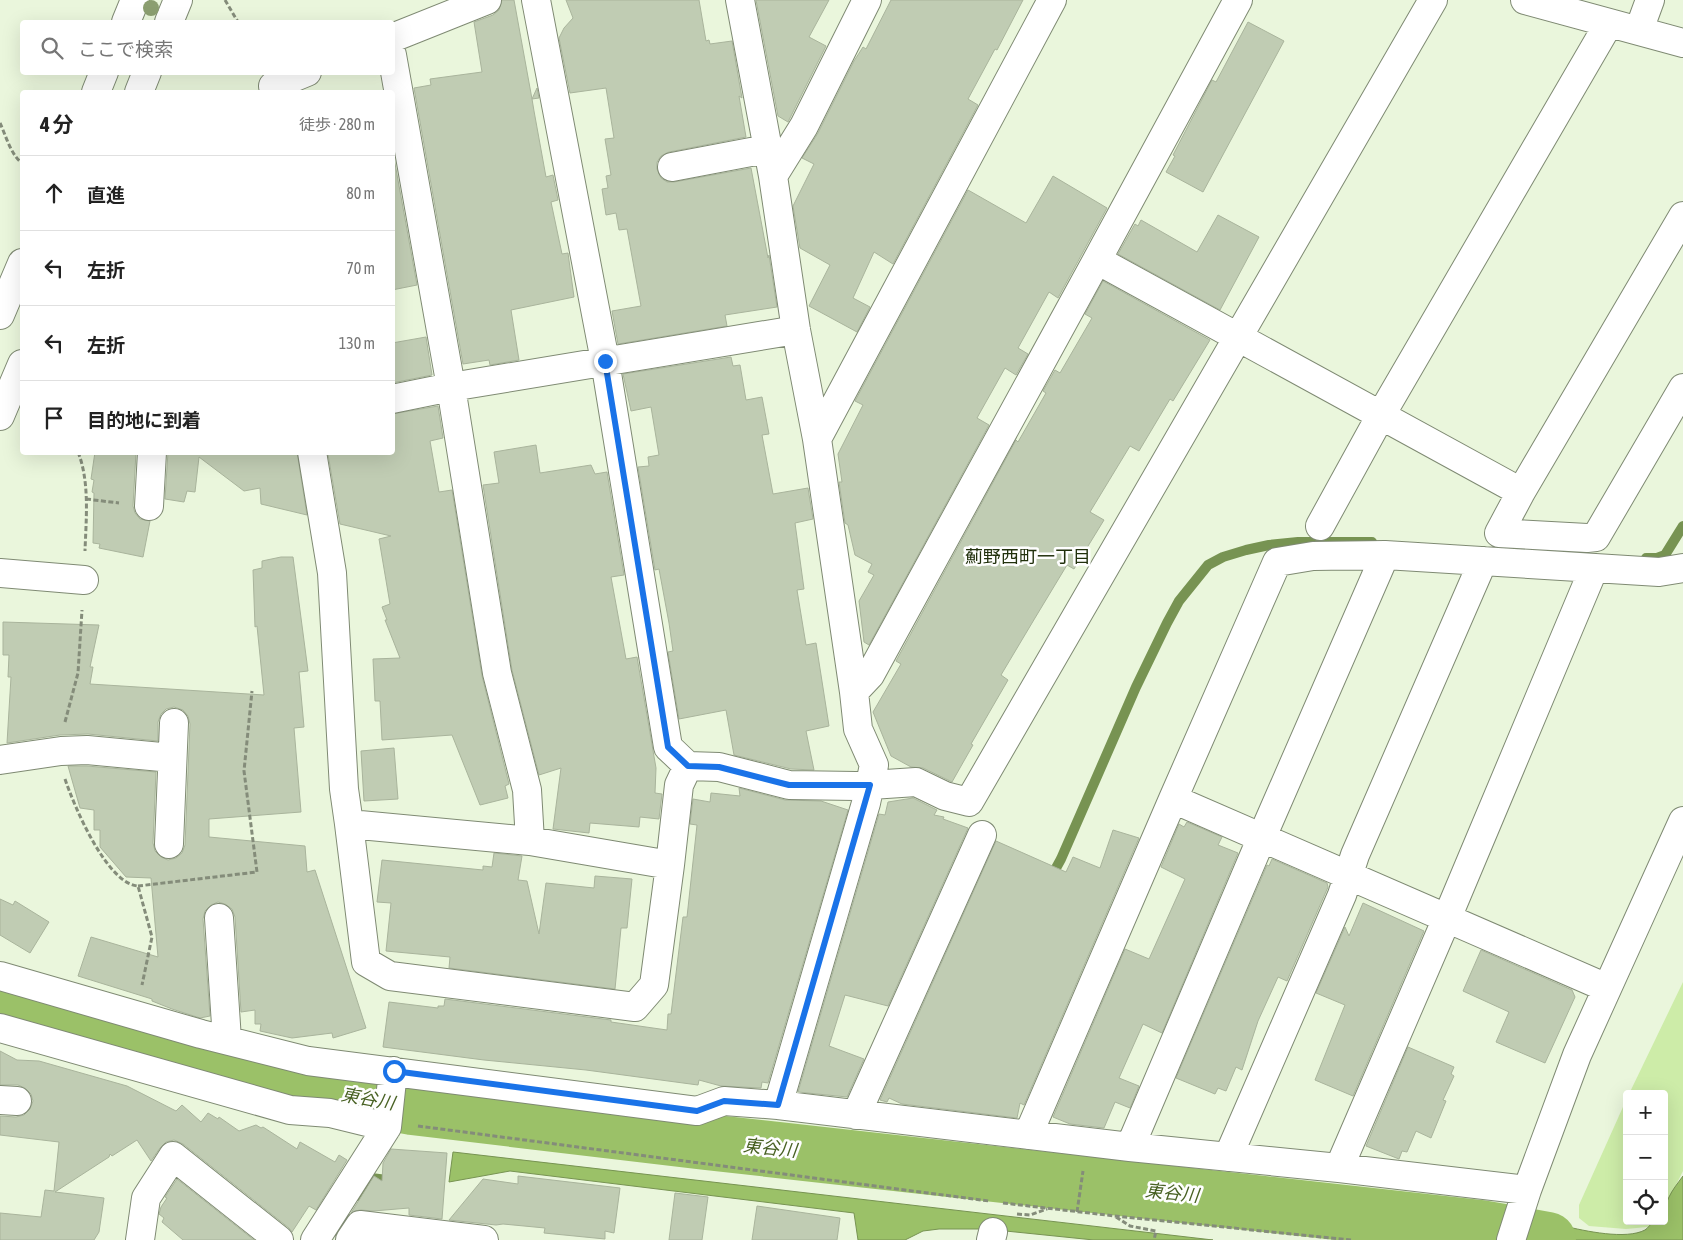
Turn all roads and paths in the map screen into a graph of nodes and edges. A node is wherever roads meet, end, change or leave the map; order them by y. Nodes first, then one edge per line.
1 (135, 0) edge
2 (178, 0) edge
3 (225, 0) edge
4 (487, 0) edge
5 (536, 0) edge
6 (740, 0) edge
7 (867, 0) edge
8 (1052, 0) edge
9 (1238, 0) edge
10 (1433, 0) edge
11 (1525, 0) edge
12 (1650, 0) edge
13 (127, 20) edge
14 (169, 20) edge
15 (237, 20) edge
16 (1609, 22) junction
17 (1639, 30) junction
18 (395, 37) edge
19 (1683, 43) edge
20 (395, 72) edge
21 (103, 75) edge
22 (146, 75) edge
23 (300, 75) edge
24 (273, 86) dead end
25 (97, 90) edge
26 (140, 90) edge
27 (0, 123) edge
28 (767, 149) junction
29 (20, 162) edge
30 (672, 167) dead end
31 (773, 176) junction
32 (1683, 216) edge
33 (1098, 260) junction
34 (20, 268) edge
35 (0, 315) edge
36 (796, 330) junction
37 (1238, 337) junction
38 (605, 361) junction
39 (20, 369) edge
40 (451, 387) junction
41 (1683, 388) edge
42 (395, 398) edge
43 (1381, 415) junction
44 (0, 416) edge
45 (817, 439) junction
46 (152, 455) edge
47 (312, 455) edge
48 (1521, 492) junction
49 (149, 506) dead end
50 (1320, 526) dead end
51 (1385, 555) junction
52 (1483, 561) junction
53 (1594, 568) junction
54 (1683, 568) edge
55 (0, 573) edge
56 (84, 580) dead end
57 (252, 691) dead end
58 (854, 692) junction
59 (174, 723) dead end
60 (172, 758) junction
61 (0, 760) edge
62 (688, 766) junction
63 (870, 785) junction
64 (1173, 798) junction
65 (1683, 821) edge
66 (350, 824) junction
67 (982, 835) dead end
68 (1262, 837) junction
69 (530, 841) junction
70 (168, 844) dead end
71 (670, 865) junction
72 (1349, 875) junction
73 (138, 886) dead end
74 (220, 918) dead end
75 (1448, 918) junction
76 (0, 976) edge
77 (1607, 988) junction
78 (0, 1028) edge
79 (227, 1040) junction
80 (394, 1071) junction
81 (778, 1105) junction
82 (856, 1115) junction
83 (387, 1127) junction
84 (1028, 1134) junction
85 (1130, 1147) junction
86 (1228, 1157) junction
87 (1339, 1168) junction
88 (1083, 1169) dead end
89 (989, 1201) dead end
90 (1523, 1201) junction
91 (999, 1202) dead end
92 (1048, 1208) junction
93 (1077, 1212) junction
94 (1014, 1214) dead end
95 (1115, 1216) junction
96 (140, 1240) edge
97 (279, 1240) edge
98 (315, 1240) edge
99 (350, 1240) edge
100 (477, 1240) edge
101 (1154, 1240) edge
102 (1352, 1240) edge
103 (1511, 1240) edge

1 - 13 street
2 - 14 street
3 - 15 path
4 - 18 street
5 - 38 street
6 - 28 street
7 - 31 street
8 - 45 street
9 - 33 street
10 - 37 street
11 - 16 street
12 - 17 street
16 - 17 street
16 - 43 street
17 - 19 street
20 - 40 street
21 - 25 street
22 - 26 street
23 - 24 street
27 - 29 path
28 - 30 street
28 - 31 street
31 - 36 street
32 - 48 street
33 - 37 street
33 - 58 street
34 - 35 street
36 - 38 street
36 - 45 street
37 - 43 street
37 - 63 street
38 - 40 street
38 - 62 street
39 - 44 street
40 - 42 street
40 - 69 street
41 - 48 street
43 - 48 street
43 - 50 street
45 - 58 street
46 - 49 street
47 - 66 street
51 - 52 street
51 - 64 street
51 - 68 street
52 - 53 street
52 - 72 street
53 - 54 street
53 - 75 street
55 - 56 street
57 - 73 path
58 - 63 street
59 - 60 street
60 - 61 street
60 - 70 street
62 - 63 street
62 - 71 street
63 - 81 street
64 - 68 street
64 - 84 street
65 - 77 street
66 - 69 street
66 - 71 street
67 - 82 street
68 - 72 street
68 - 85 street
69 - 71 street
72 - 75 street
72 - 86 street
74 - 79 street
75 - 77 street
75 - 87 street
76 - 79 street
77 - 90 street
78 - 83 street
79 - 80 street
80 - 81 street
80 - 83 street
81 - 82 street
82 - 84 street
83 - 89 path
83 - 98 street
84 - 85 street
85 - 86 street
86 - 87 street
87 - 90 street
88 - 93 path
90 - 103 street
91 - 92 path
92 - 93 path
92 - 94 path
93 - 95 path
95 - 101 path
95 - 102 path
96 - 97 street
99 - 100 street

